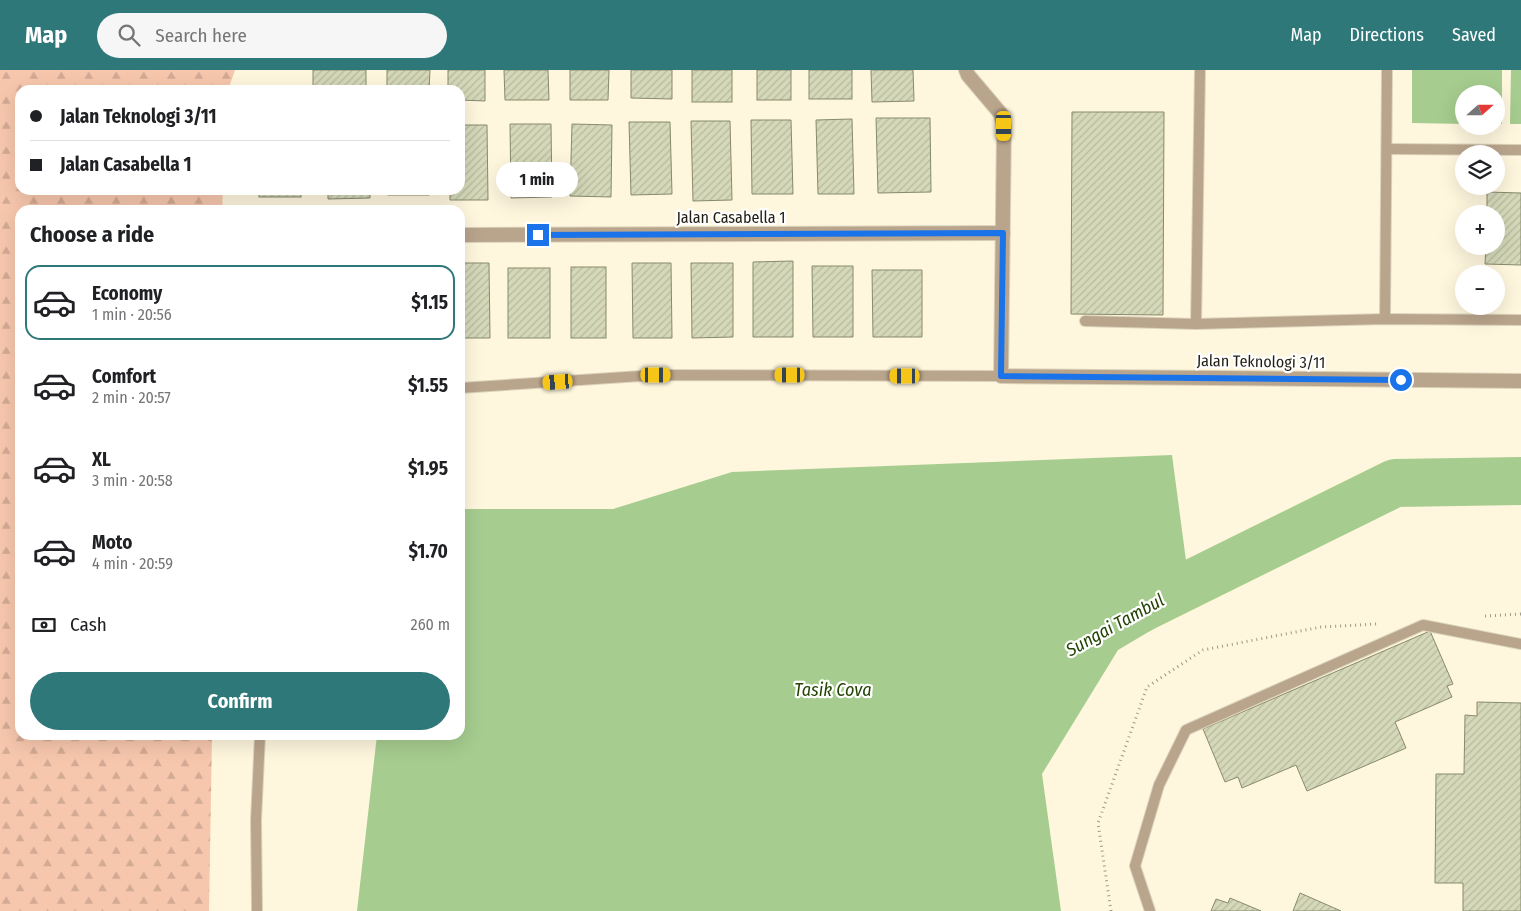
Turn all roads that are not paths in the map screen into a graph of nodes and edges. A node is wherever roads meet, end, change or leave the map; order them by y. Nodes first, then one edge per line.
1 (966, 70) edge
2 (1200, 70) edge
3 (1387, 70) edge
4 (1388, 149) junction
5 (1521, 150) edge
6 (1003, 233) junction
7 (465, 235) edge
8 (1385, 319) junction
9 (1521, 320) edge
10 (1085, 321) dead end
11 (1196, 324) junction
12 (1001, 376) junction
13 (1521, 381) edge
14 (465, 388) edge
15 (1521, 644) edge
16 (260, 740) edge
17 (257, 911) edge
18 (1150, 911) edge

1 - 6 street
2 - 11 lane
3 - 4 lane
4 - 5 lane
4 - 8 lane
6 - 7 street, Jalan Casabella 1
6 - 12 street
8 - 9 lane
8 - 11 lane
10 - 11 lane
12 - 13 street, Jalan Teknologi 3/11
12 - 14 lane
15 - 18 lane
16 - 17 lane

